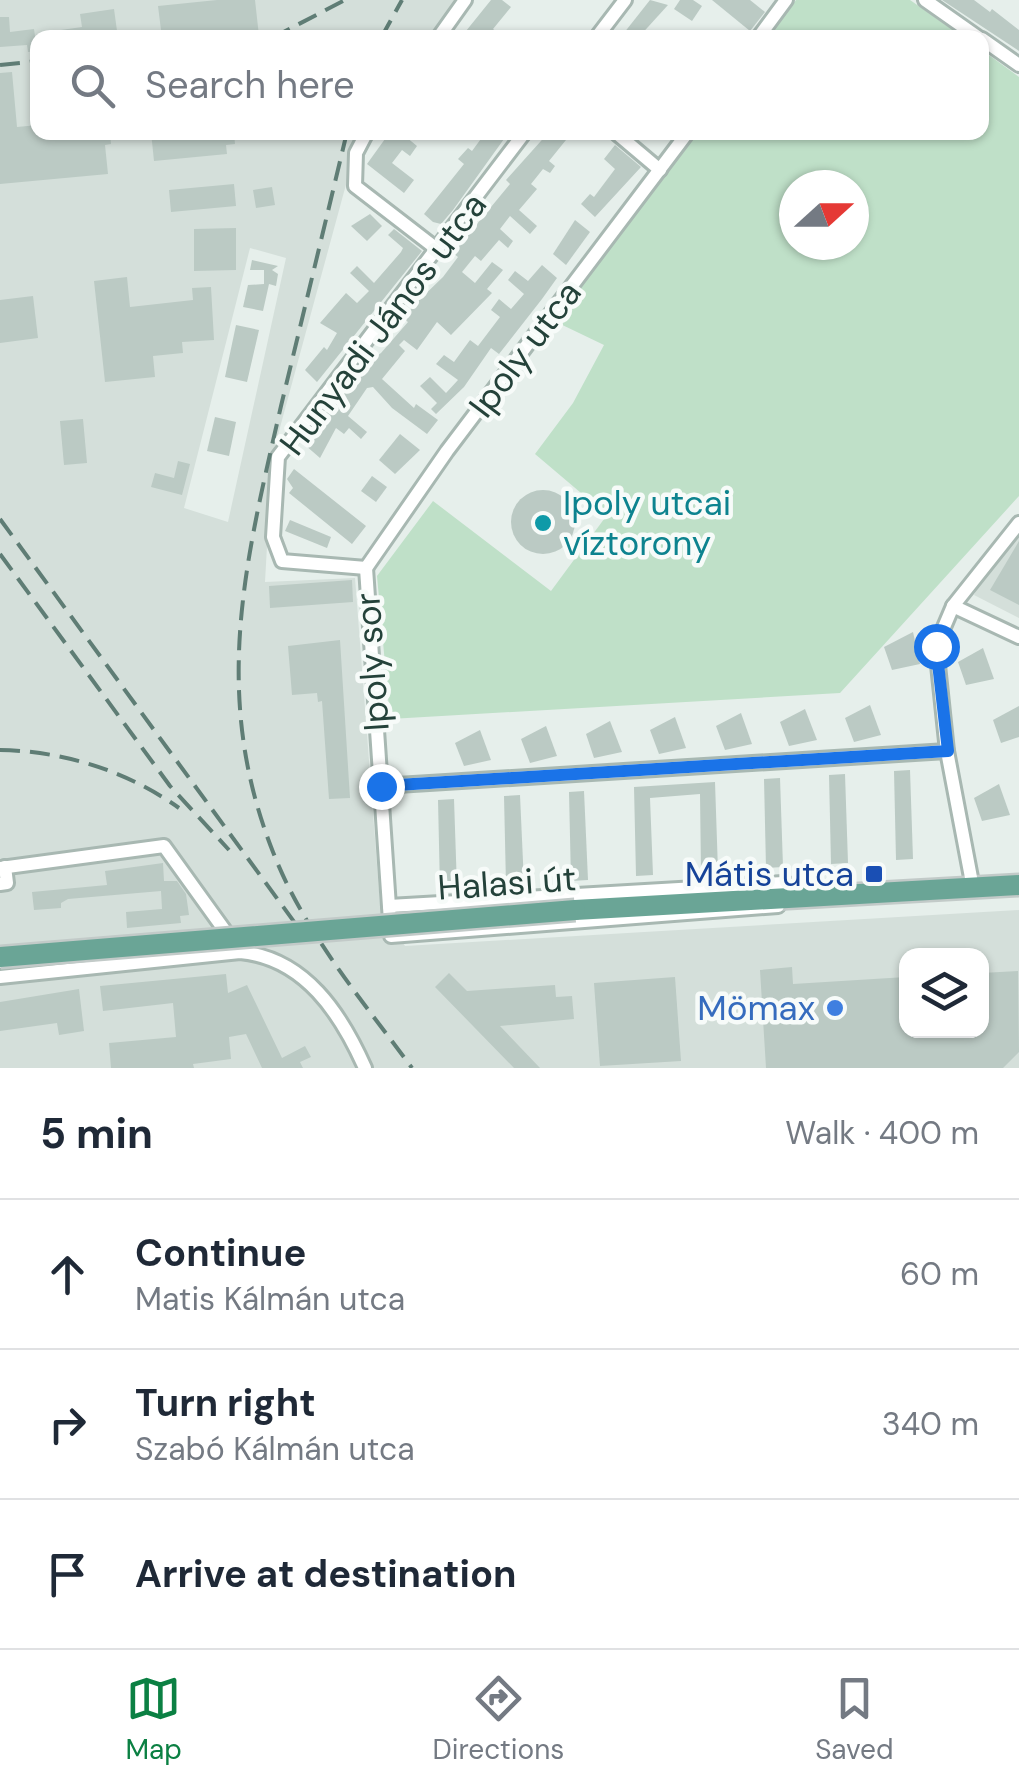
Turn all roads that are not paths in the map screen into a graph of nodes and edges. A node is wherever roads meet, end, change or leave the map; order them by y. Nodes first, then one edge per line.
1 (465, 0) edge
2 (624, 0) edge
3 (786, 0) edge
4 (925, 0) edge
5 (444, 30) edge
6 (602, 30) edge
7 (764, 30) edge
8 (969, 30) edge
9 (989, 44) edge
10 (1019, 65) edge
11 (363, 140) edge
12 (519, 140) edge
13 (624, 140) edge
14 (682, 140) edge
15 (660, 170) junction
16 (438, 250) junction
17 (1019, 523) edge
18 (366, 568) junction
19 (953, 606) junction
20 (1019, 637) edge
21 (948, 751) junction
22 (381, 786) junction
23 (2, 867) edge
24 (0, 884) edge
25 (1019, 885) edge
26 (973, 888) junction
27 (823, 893) junction
28 (389, 906) junction
29 (240, 952) junction
30 (0, 957) edge
31 (0, 977) edge
32 (365, 1068) edge

1 - 5 street
2 - 6 street
3 - 7 street
4 - 8 street
9 - 10 street
11 - 16 street
12 - 16 street, Hunyadi János utca
13 - 15 street
14 - 15 street, Ipoly utca
15 - 18 street, Ipoly utca
16 - 18 street, Hunyadi János utca
17 - 19 street
18 - 22 street, Ipoly sor
19 - 20 street
19 - 21 street
21 - 22 street
21 - 26 street
22 - 28 street, Ipoly sor
23 - 24 street
23 - 29 street
25 - 26 main road, Halasi út
26 - 27 main road, Halasi út
27 - 28 street
27 - 28 street, Ipoly sor
27 - 30 main road, Halasi út, bridge
29 - 31 street
29 - 32 street

